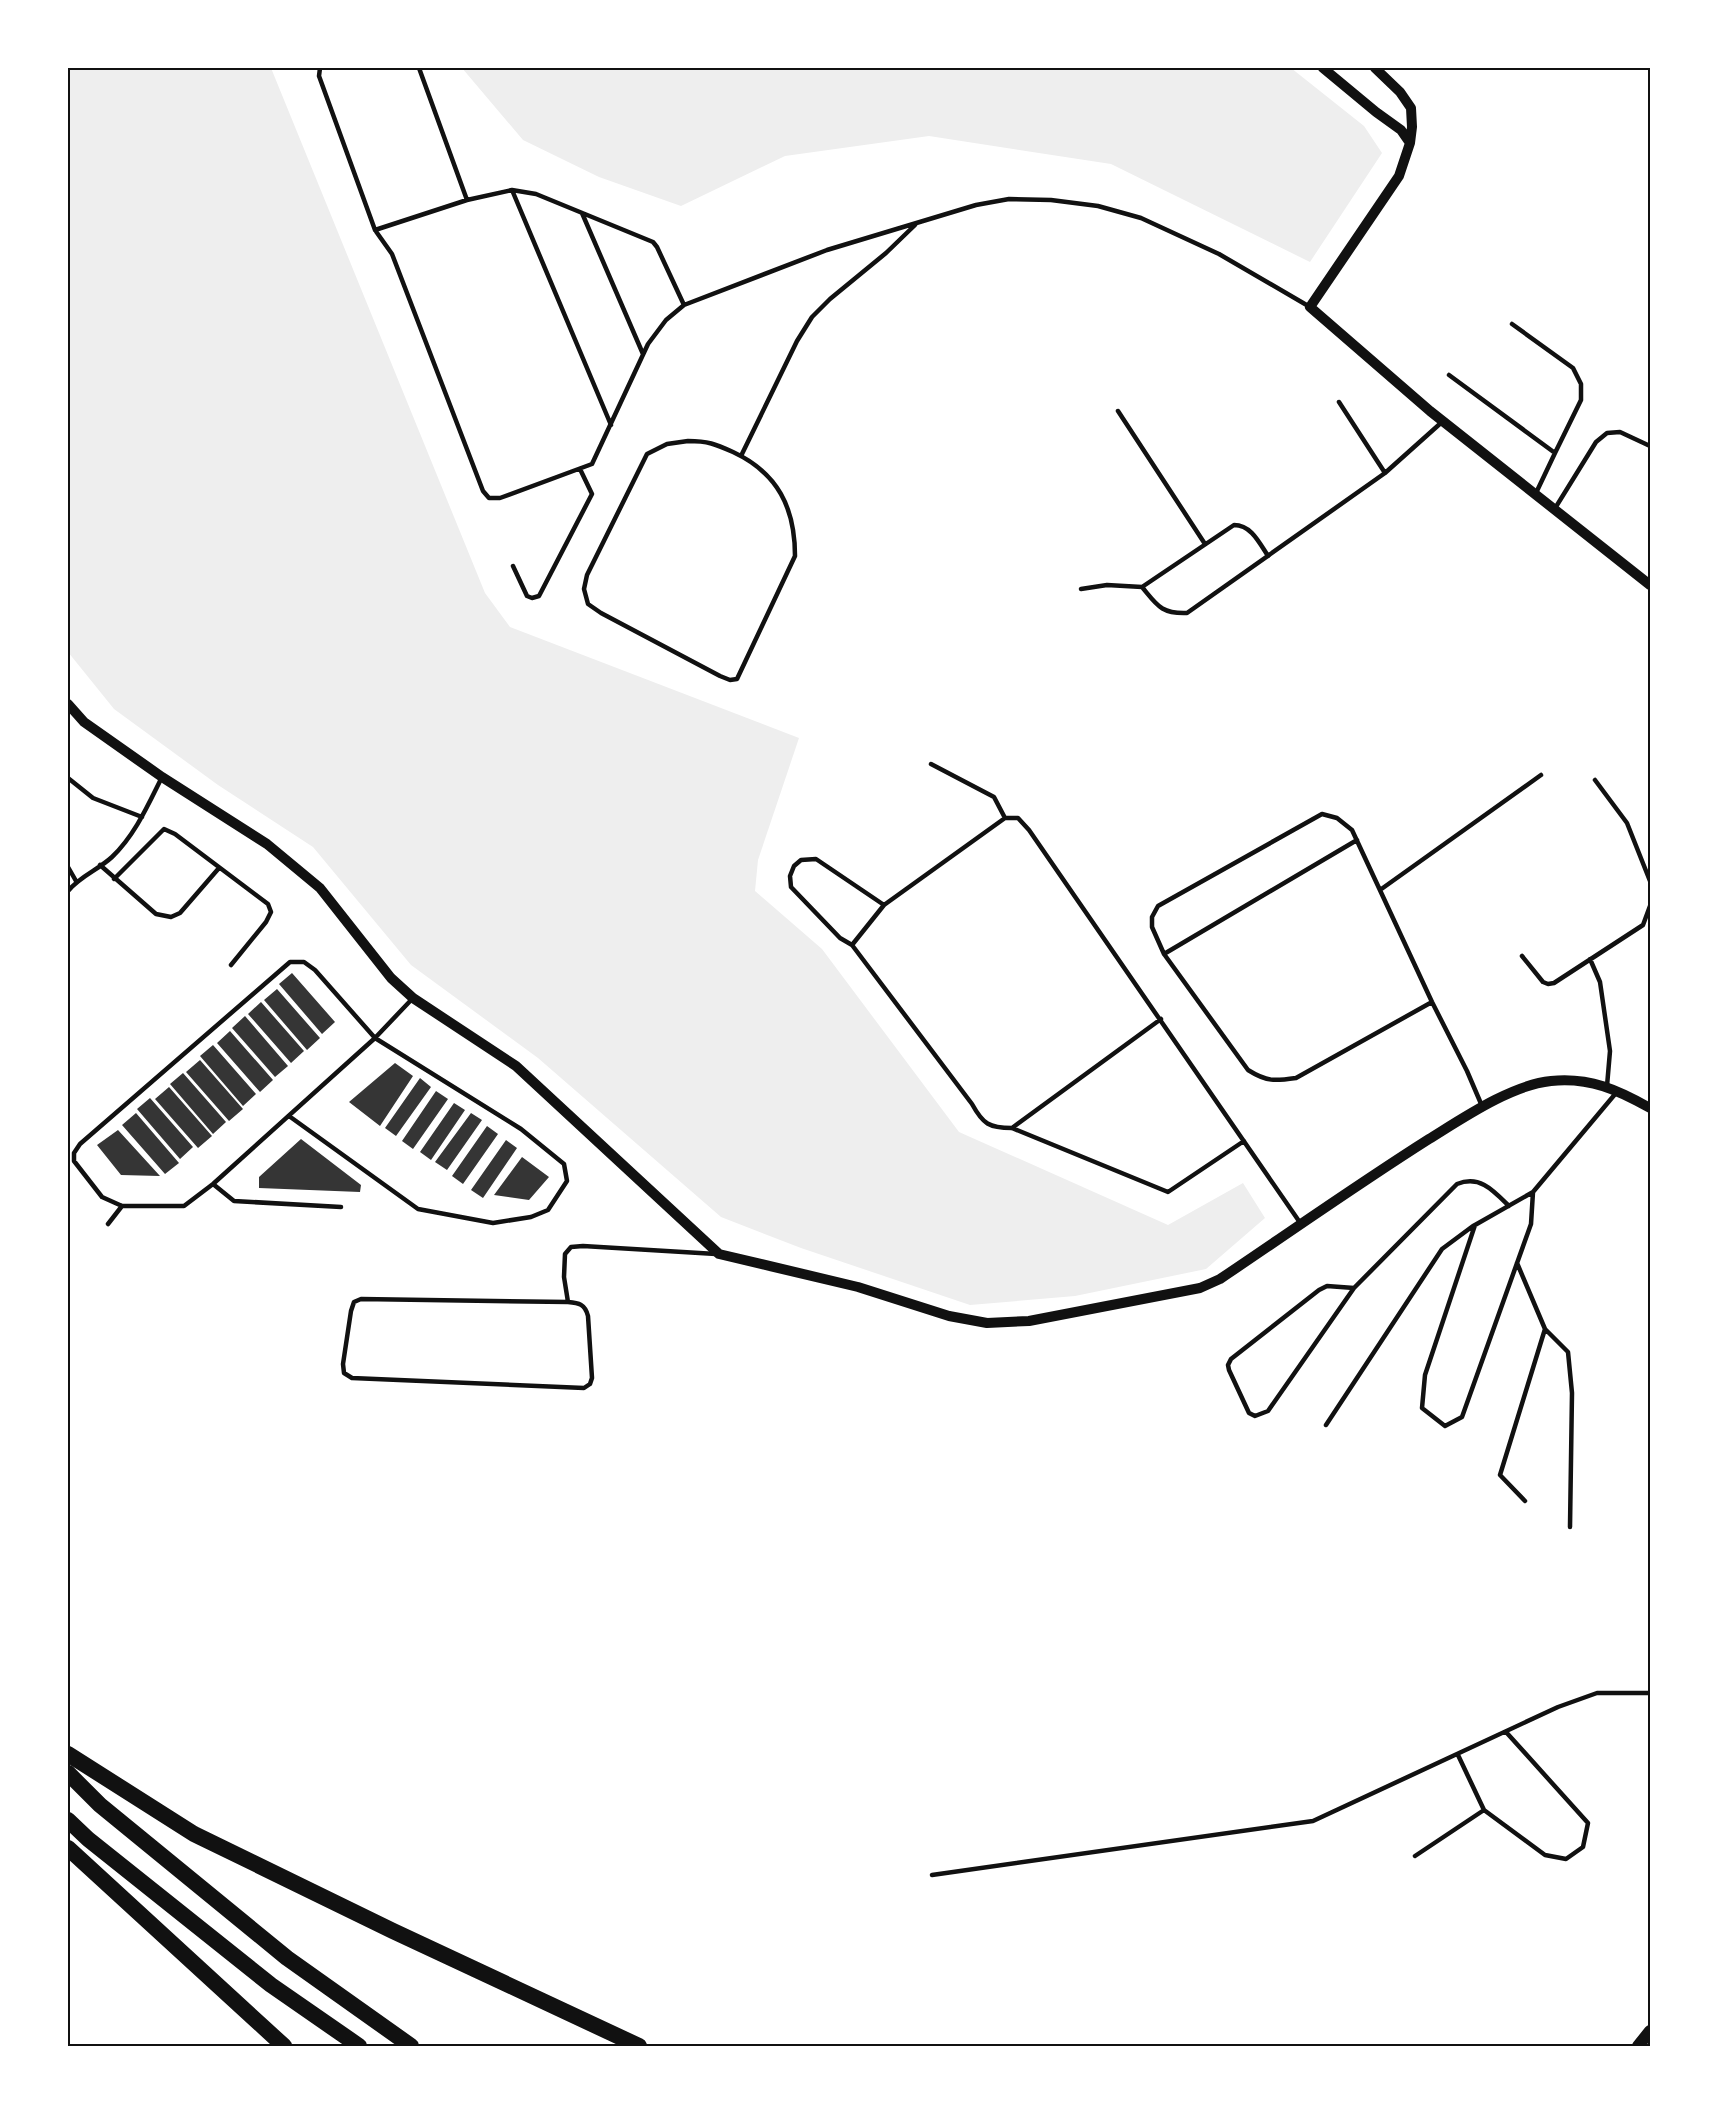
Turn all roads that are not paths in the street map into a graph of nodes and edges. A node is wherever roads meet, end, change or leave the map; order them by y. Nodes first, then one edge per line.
1 (320, 68) edge
2 (419, 68) edge
3 (1323, 68) edge
4 (1376, 68) edge
5 (1410, 144) junction
6 (512, 190) junction
7 (467, 200) junction
8 (582, 213) junction
9 (917, 222) junction
10 (375, 230) junction
11 (684, 305) junction
12 (1310, 307) junction
13 (1512, 324) dead end
14 (643, 354) junction
15 (1449, 375) dead end
16 (1339, 402) dead end
17 (1118, 411) dead end
18 (1443, 421) junction
19 (611, 425) junction
20 (1650, 446) edge
21 (1556, 453) junction
22 (741, 456) junction
23 (580, 470) junction
24 (1385, 473) junction
25 (1535, 495) junction
26 (1554, 511) junction
27 (1205, 544) junction
28 (1268, 555) junction
29 (513, 566) dead end
30 (1650, 585) edge
31 (1142, 586) junction
32 (1081, 589) dead end
33 (68, 704) edge
34 (931, 764) dead end
35 (1541, 775) dead end
36 (162, 777) junction
37 (68, 778) edge
38 (1595, 780) dead end
39 (142, 817) junction
40 (1005, 818) junction
41 (1357, 840) junction
42 (100, 865) junction
43 (68, 867) edge
44 (219, 868) junction
45 (114, 879) junction
46 (76, 881) junction
47 (1650, 881) edge
48 (1380, 890) junction
49 (68, 891) edge
50 (884, 905) junction
51 (1650, 906) edge
52 (852, 945) junction
53 (1164, 954) junction
54 (1522, 956) dead end
55 (1590, 959) junction
56 (231, 965) dead end
57 (413, 998) junction
58 (1432, 1002) junction
59 (1161, 1019) junction
60 (375, 1038) junction
61 (1607, 1086) junction
62 (1619, 1090) junction
63 (1482, 1106) junction
64 (1650, 1108) edge
65 (289, 1116) junction
66 (1012, 1128) junction
67 (1244, 1141) junction
68 (213, 1184) junction
69 (1533, 1192) junction
70 (122, 1206) junction
71 (1509, 1206) junction
72 (341, 1207) dead end
73 (108, 1224) dead end
74 (1301, 1224) junction
75 (1475, 1225) junction
76 (719, 1254) junction
77 (1517, 1263) junction
78 (1354, 1288) junction
79 (568, 1302) junction
80 (1545, 1329) junction
81 (1326, 1425) dead end
82 (1525, 1500) dead end
83 (1570, 1527) dead end
84 (1650, 1693) edge
85 (1506, 1732) junction
86 (68, 1754) edge
87 (1458, 1755) junction
88 (68, 1773) edge
89 (1484, 1810) junction
90 (68, 1820) edge
91 (68, 1848) edge
92 (1415, 1856) dead end
93 (932, 1875) dead end
94 (1650, 2031) edge
95 (285, 2046) edge
96 (359, 2046) edge
97 (411, 2046) edge
98 (639, 2046) edge
99 (1638, 2046) edge

1 - 10 lane
2 - 7 lane
3 - 5 street
4 - 5 street
5 - 12 street
6 - 7 lane
6 - 8 lane
6 - 19 lane
7 - 10 lane
8 - 11 lane
8 - 14 lane
9 - 11 lane
9 - 12 lane
9 - 22 lane
10 - 23 lane
11 - 14 lane
12 - 18 street
13 - 21 lane
14 - 19 lane
15 - 21 lane
16 - 24 lane
17 - 27 lane
18 - 24 lane
18 - 25 street
19 - 23 lane
20 - 26 lane
21 - 25 lane
22 - 22 lane
23 - 29 lane
24 - 28 lane
25 - 26 street
26 - 30 street
27 - 28 lane
27 - 31 lane
28 - 31 lane
31 - 32 lane
33 - 36 street
34 - 40 lane
35 - 48 lane
36 - 39 lane
36 - 57 street
37 - 39 lane
38 - 47 lane
39 - 42 lane
40 - 50 lane
40 - 59 lane
41 - 48 lane
41 - 53 lane
41 - 53 lane
42 - 45 lane
42 - 46 lane
43 - 46 lane
44 - 45 lane
44 - 45 lane
44 - 56 lane
46 - 49 lane
48 - 58 lane
50 - 52 lane
50 - 52 lane
51 - 55 lane
52 - 66 lane
53 - 58 lane
54 - 55 lane
55 - 61 lane
57 - 60 lane
57 - 76 street
58 - 63 lane
59 - 66 lane
59 - 67 lane
60 - 65 lane
60 - 65 lane
60 - 70 lane
61 - 62 street
61 - 63 street
62 - 64 street
62 - 69 lane
63 - 74 street
65 - 68 lane
66 - 67 lane
67 - 74 lane
68 - 70 lane
68 - 72 lane
69 - 71 lane
69 - 77 lane
70 - 73 lane
71 - 75 lane
71 - 78 lane
74 - 76 street
75 - 77 lane
75 - 81 lane
76 - 79 lane
77 - 80 lane
78 - 78 lane
79 - 79 lane
80 - 82 lane
80 - 83 lane
84 - 85 lane
85 - 87 lane
85 - 89 lane
86 - 98 highway
87 - 89 lane
87 - 93 lane
88 - 97 highway
89 - 92 lane
90 - 96 highway
91 - 95 highway
94 - 99 main road

